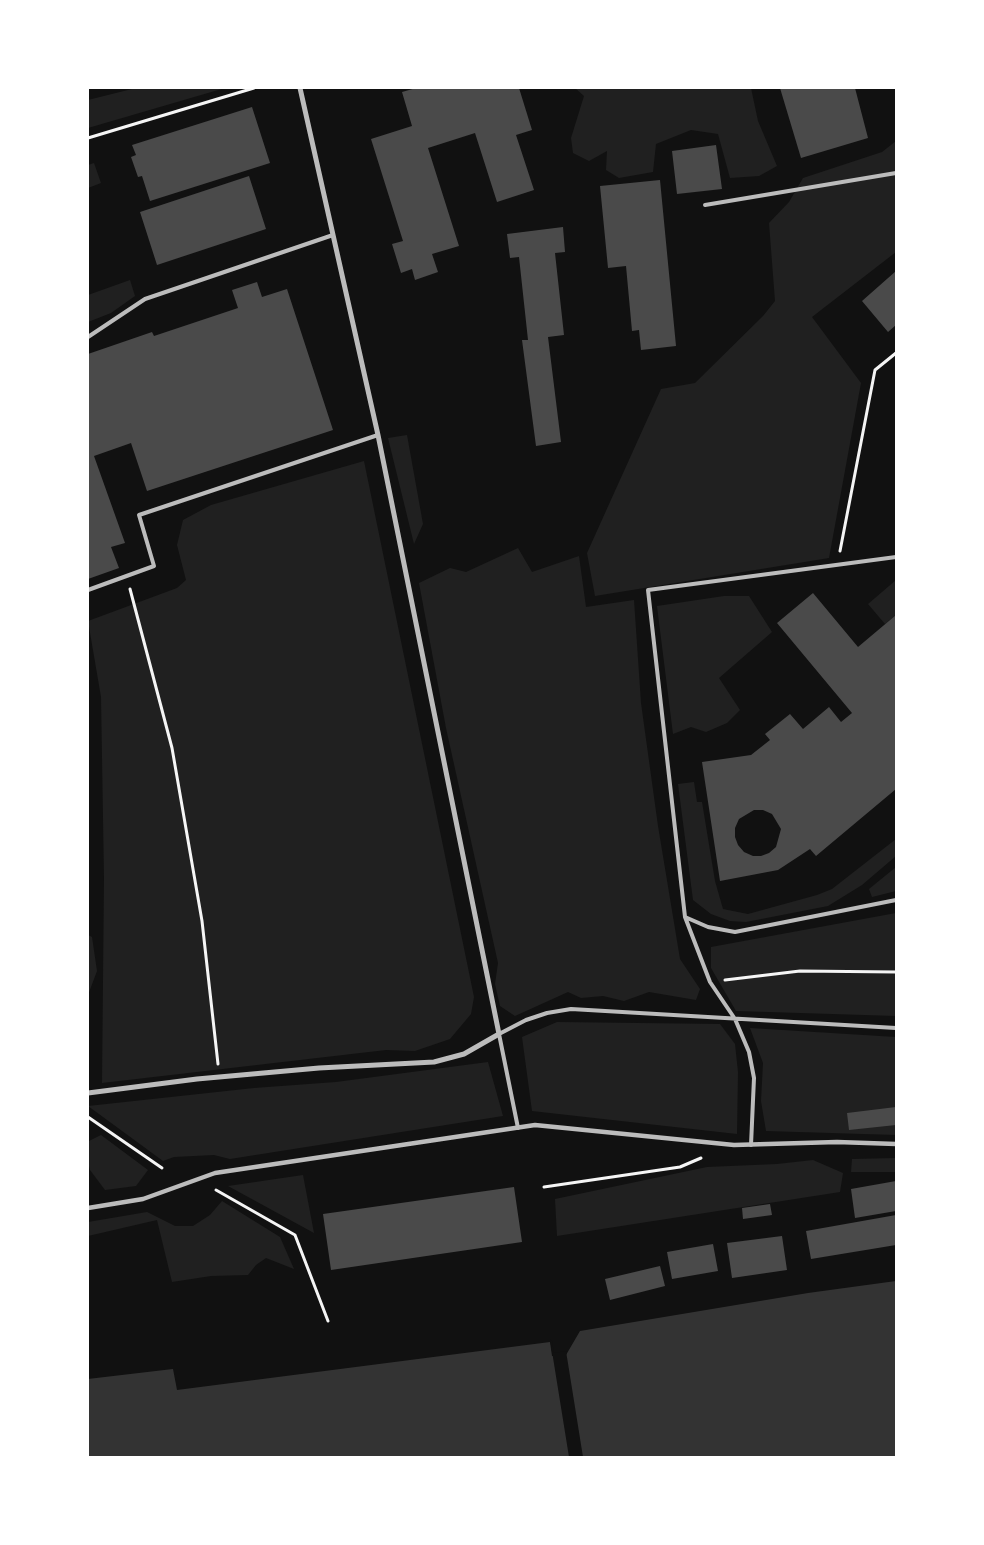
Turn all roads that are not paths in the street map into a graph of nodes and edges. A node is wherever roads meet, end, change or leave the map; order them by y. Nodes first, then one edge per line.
1 (300, 88) edge
2 (896, 172) edge
3 (705, 205) dead end
4 (333, 235) junction
5 (88, 337) edge
6 (378, 435) junction
7 (896, 557) edge
8 (88, 590) edge
9 (896, 900) edge
10 (685, 917) junction
11 (735, 1019) junction
12 (896, 1028) edge
13 (499, 1034) junction
14 (88, 1093) edge
15 (518, 1128) junction
16 (896, 1144) edge
17 (751, 1145) junction
18 (88, 1208) edge

1 - 4 street
2 - 3 lane
4 - 5 lane
4 - 6 street
6 - 8 lane
6 - 13 street
7 - 10 lane
9 - 10 lane
10 - 11 lane
11 - 12 lane
11 - 13 lane
11 - 17 lane
13 - 14 street
13 - 15 lane
15 - 17 street
15 - 18 street
16 - 17 street

